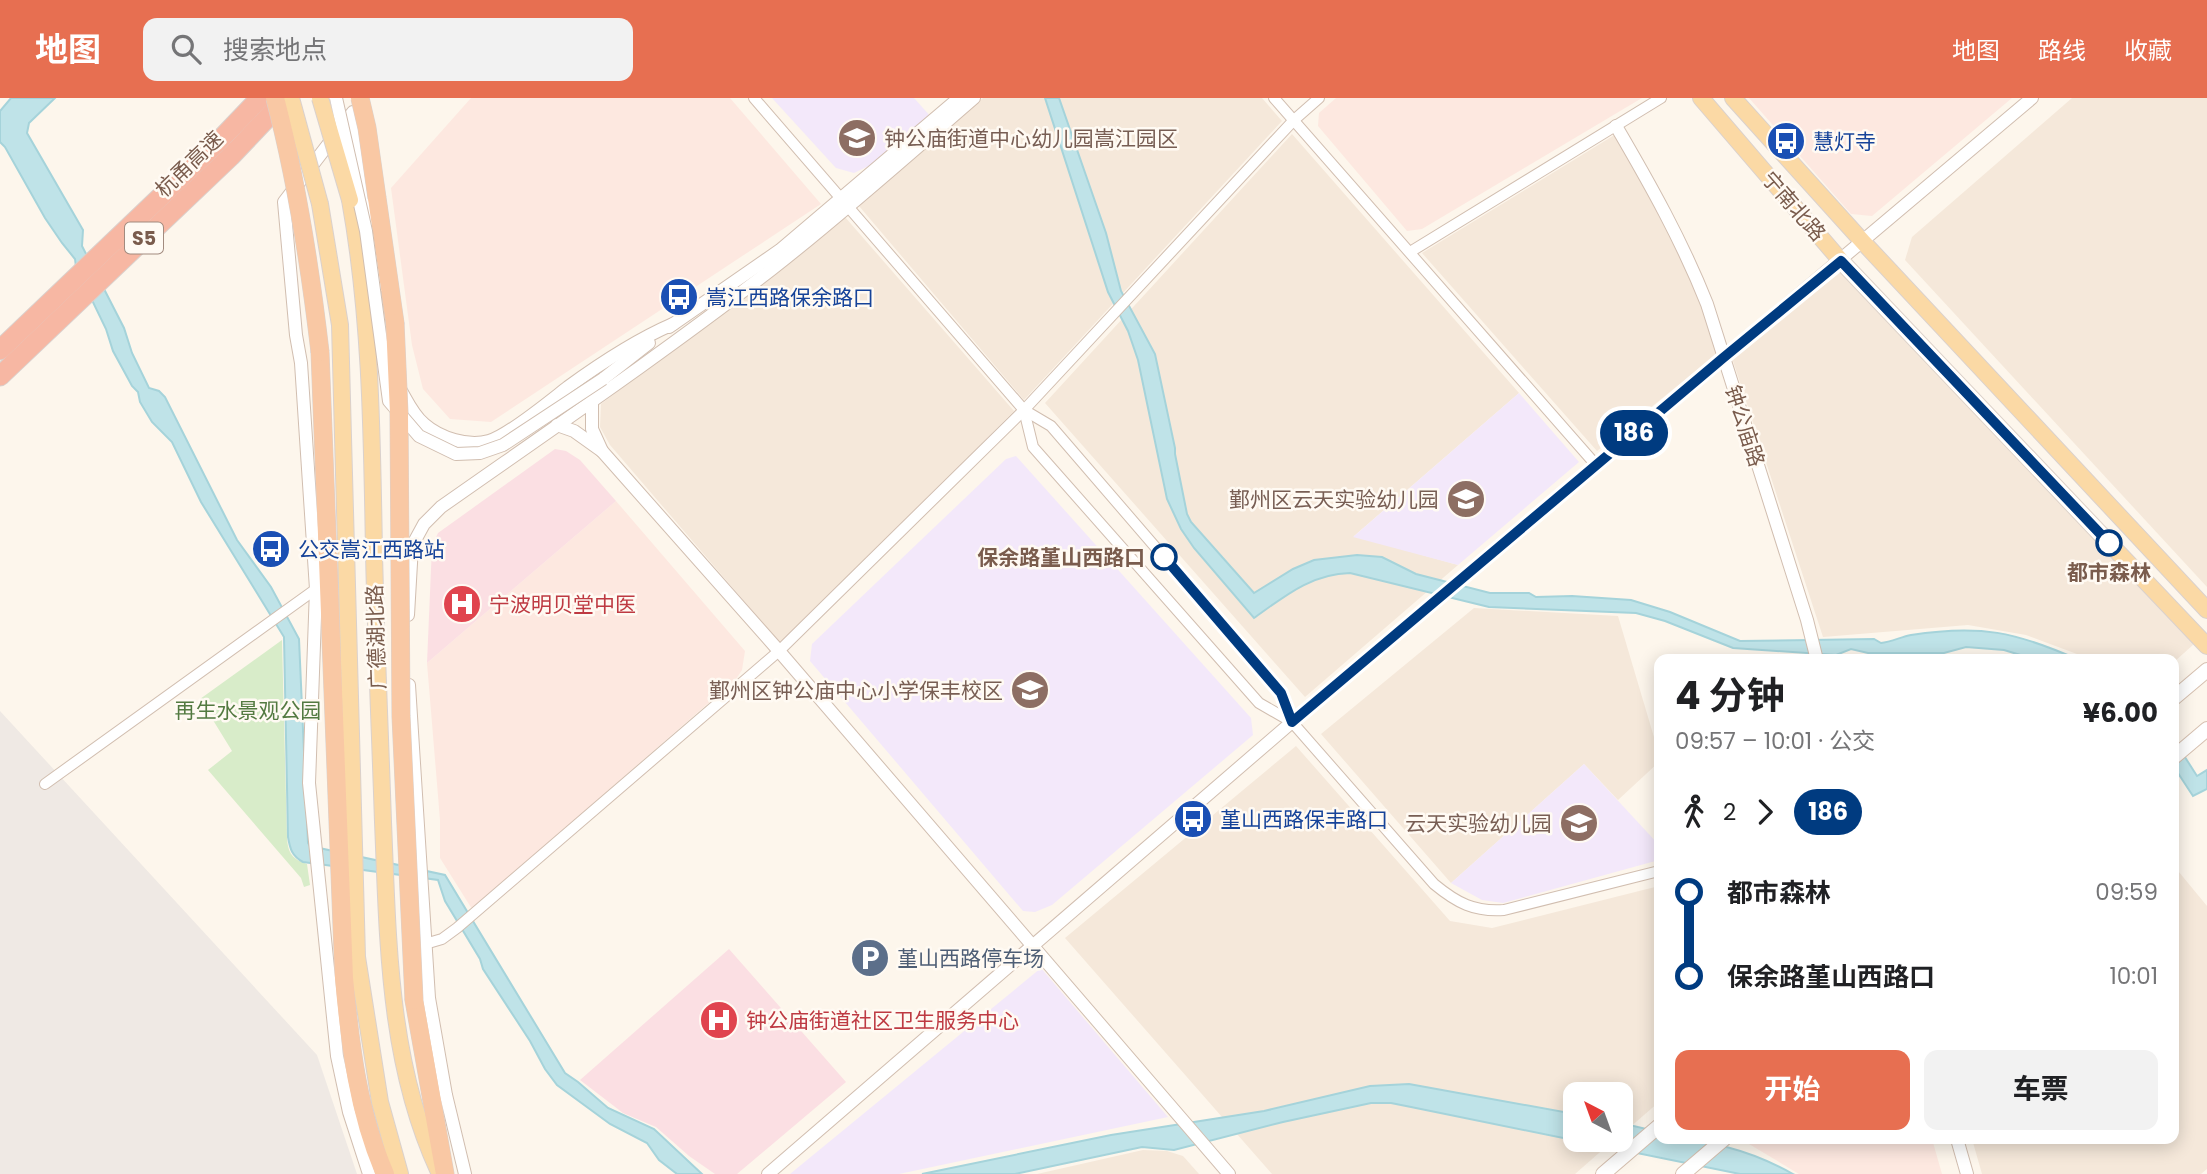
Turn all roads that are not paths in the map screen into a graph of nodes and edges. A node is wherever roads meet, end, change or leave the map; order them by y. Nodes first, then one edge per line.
1 (260, 98) edge
2 (275, 98) edge
3 (286, 98) edge
4 (292, 98) edge
5 (320, 98) edge
6 (336, 98) edge
7 (366, 98) edge
8 (754, 98) edge
9 (959, 98) edge
10 (974, 98) edge
11 (1274, 98) edge
12 (1319, 98) edge
13 (1661, 98) edge
14 (1701, 98) edge
15 (1733, 98) edge
16 (2032, 98) edge
17 (357, 105) edge
18 (1293, 120) junction
19 (1616, 125) junction
20 (845, 203) junction
21 (1863, 242) junction
22 (1410, 252) junction
23 (1841, 261) junction
24 (673, 324) junction
25 (0, 351) edge
26 (1723, 358) junction
27 (0, 376) edge
28 (592, 401) junction
29 (1024, 410) junction
30 (557, 425) junction
31 (602, 451) junction
32 (1596, 466) junction
33 (316, 589) junction
34 (2207, 610) edge
35 (2207, 646) edge
36 (779, 651) junction
37 (1816, 654) edge
38 (2207, 670) edge
39 (2179, 694) edge
40 (1292, 722) junction
41 (2207, 729) edge
42 (2179, 753) edge
43 (45, 784) dead end
44 (1654, 873) edge
45 (425, 944) junction
46 (1034, 946) junction
47 (1654, 1130) edge
48 (1718, 1144) edge
49 (1958, 1144) edge
50 (773, 1170) edge
51 (1606, 1172) edge
52 (369, 1174) edge
53 (385, 1174) edge
54 (400, 1174) edge
55 (442, 1174) edge
56 (465, 1174) edge
57 (1229, 1174) edge
58 (1683, 1174) edge
59 (1967, 1174) edge

1 - 25 highway, 杭甬高速 / S5
2 - 53 highway, bridge
3 - 27 highway, 杭甬高速 / S5
4 - 54 main road, 广德湖北路, bridge
5 - 55 main road, 广德湖北路, bridge
6 - 24 street, bridge
7 - 17 street
8 - 20 street
9 - 20 street
10 - 20 street
11 - 18 street
12 - 18 street
13 - 19 street
14 - 23 main road, 宁南北路
15 - 21 main road, 宁南北路
16 - 21 street
17 - 24 street
17 - 33 street
17 - 55 highway, bridge
18 - 22 street
18 - 29 street
19 - 22 street
19 - 26 street, 钟公庙路
20 - 24 street
20 - 28 street
20 - 29 street
21 - 23 street
21 - 34 main road, 宁南北路
22 - 32 street
23 - 26 street
23 - 35 main road, 宁南北路
26 - 32 street
26 - 37 street, 钟公庙路
28 - 30 street
28 - 31 street
29 - 36 street
29 - 40 street
29 - 40 street
30 - 31 street
30 - 45 street
31 - 36 street
32 - 40 street
33 - 43 street
33 - 52 street
36 - 45 street
36 - 46 street
38 - 39 main road
40 - 44 street
40 - 46 street
41 - 42 main road
45 - 56 street
46 - 50 street
46 - 57 street
47 - 51 main road
48 - 58 main road
49 - 59 street

